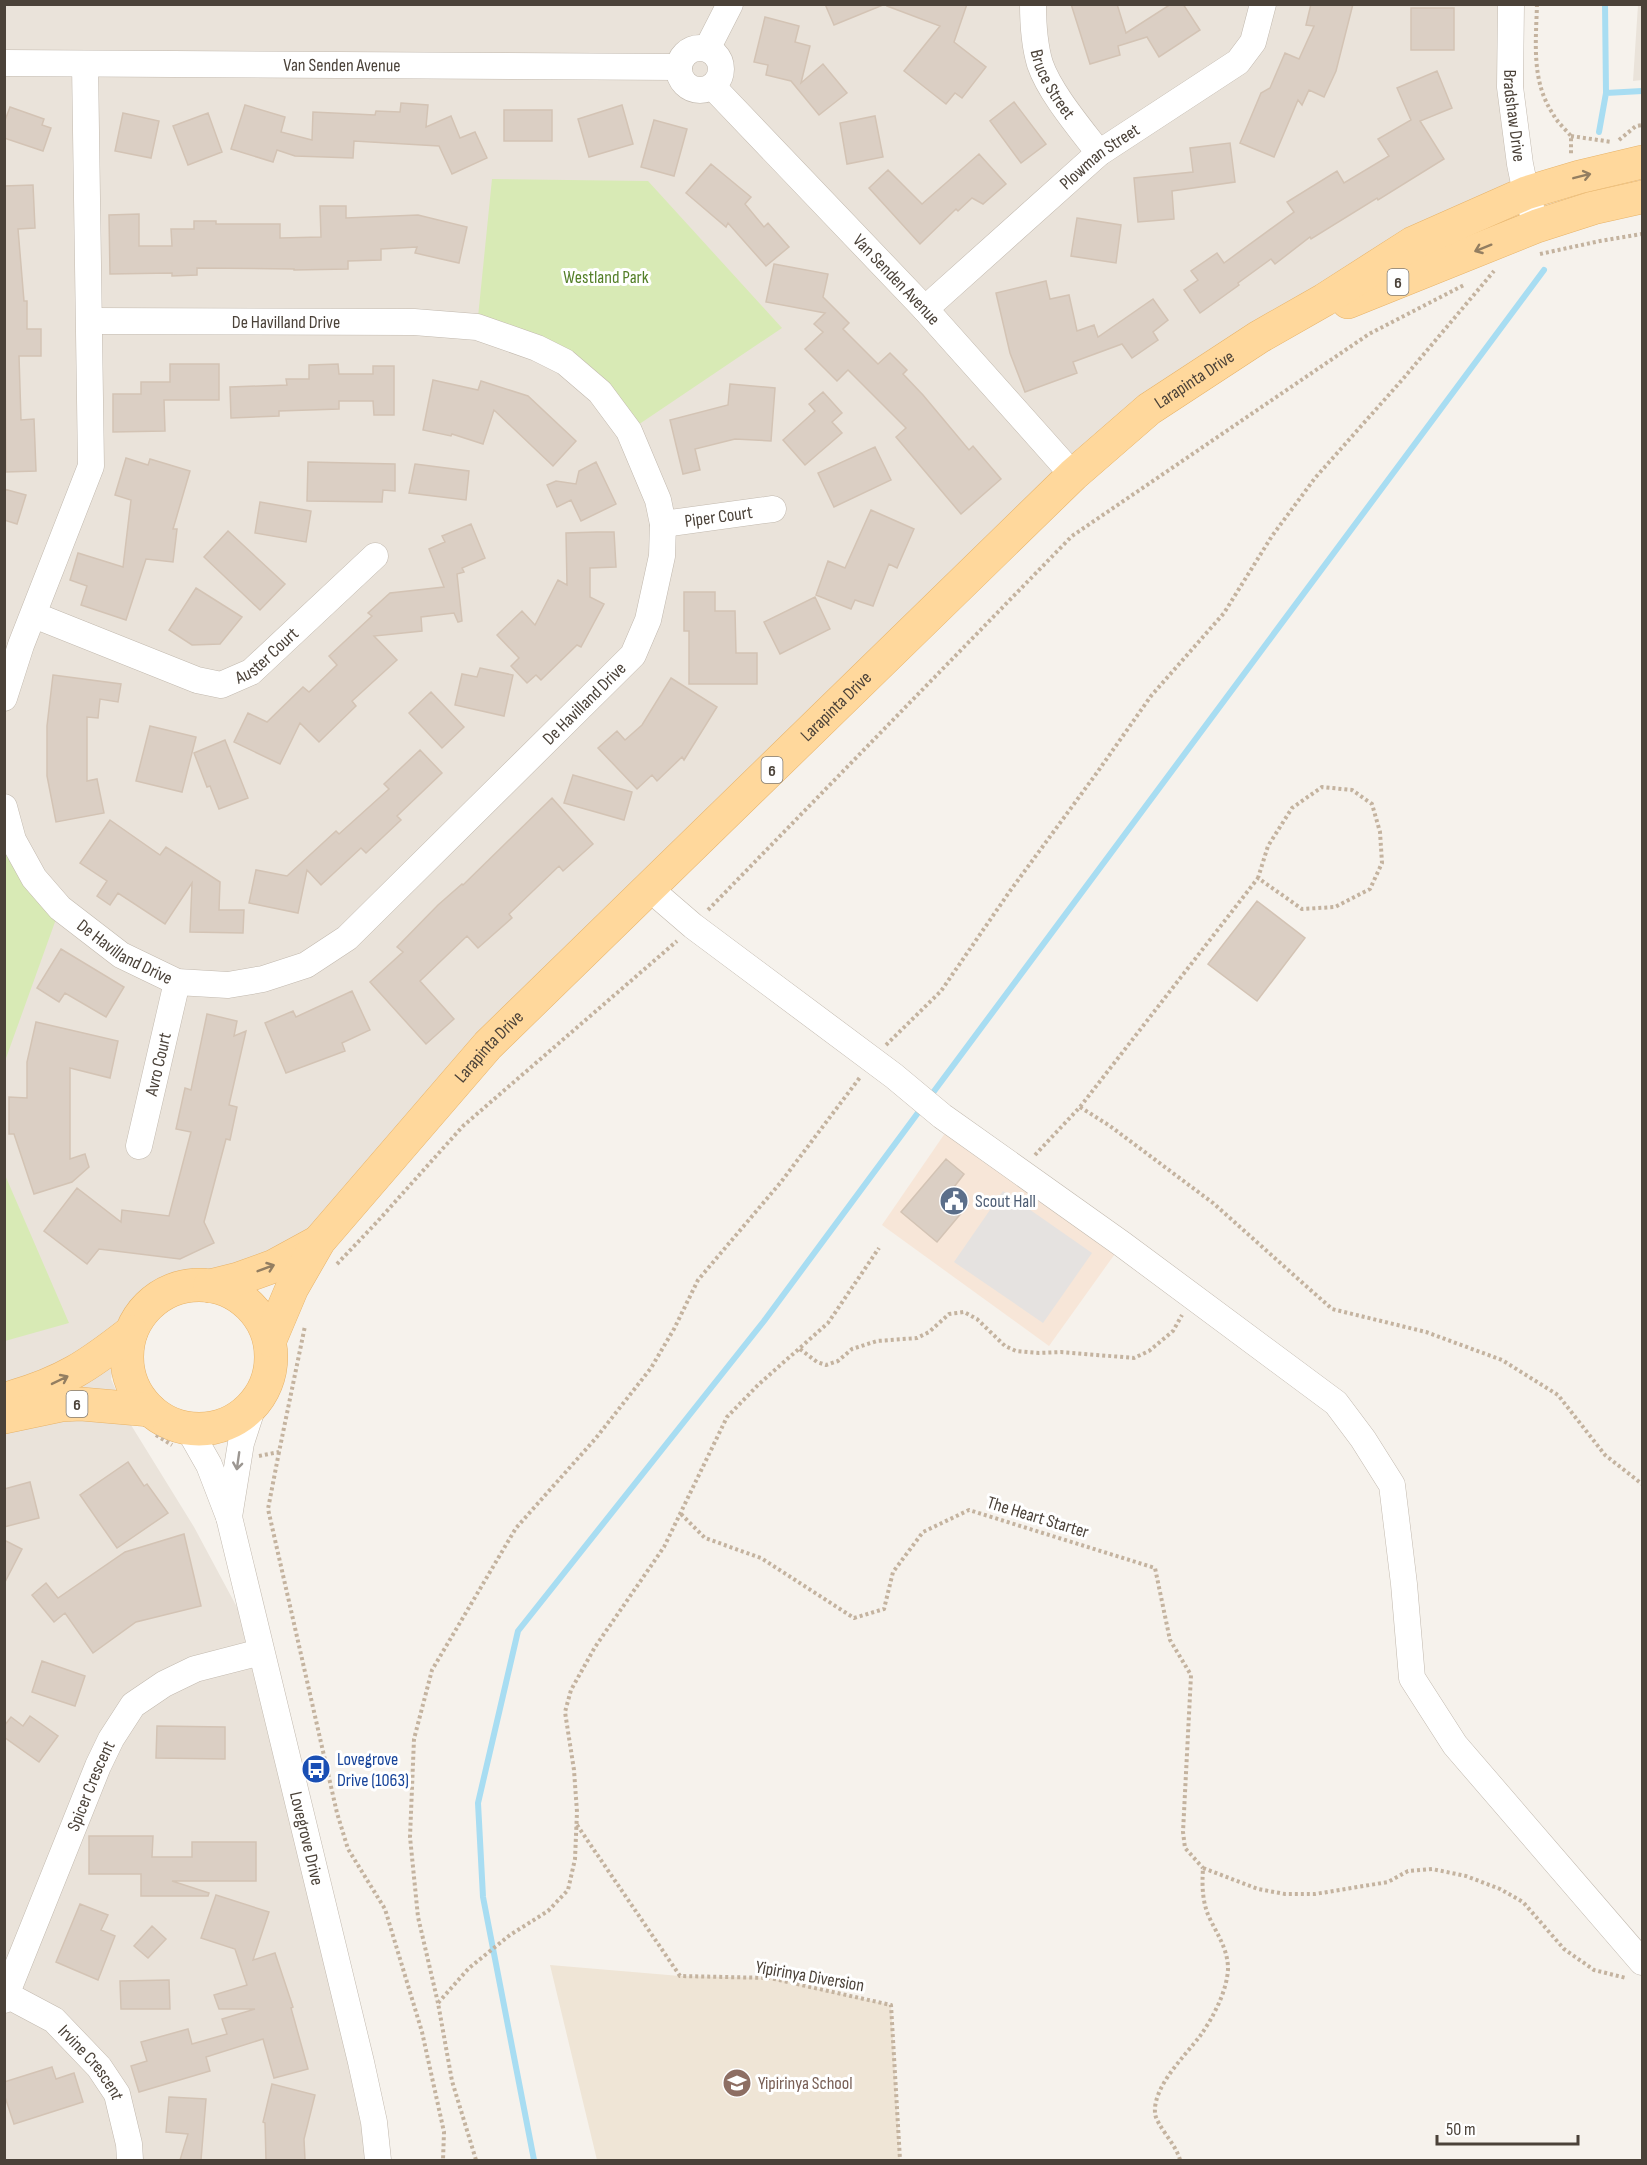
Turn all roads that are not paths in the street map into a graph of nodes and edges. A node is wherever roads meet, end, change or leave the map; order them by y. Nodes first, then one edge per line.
1 (730, 4) edge
2 (1033, 4) edge
3 (1263, 4) edge
4 (1510, 4) edge
5 (707, 49) junction
6 (4, 63) edge
7 (85, 64) junction
8 (679, 67) junction
9 (713, 87) junction
10 (1099, 153) junction
11 (1642, 162) edge
12 (1526, 193) junction
13 (1642, 196) edge
14 (1538, 240) junction
15 (925, 309) junction
16 (90, 321) junction
17 (1259, 337) junction
18 (1073, 475) junction
19 (773, 509) dead end
20 (663, 524) junction
21 (375, 556) dead end
22 (34, 615) junction
23 (4, 698) edge
24 (4, 807) edge
25 (650, 889) junction
26 (177, 982) junction
27 (139, 1146) dead end
28 (328, 1253) junction
29 (210, 1286) junction
30 (131, 1332) junction
31 (270, 1340) junction
32 (4, 1399) edge
33 (253, 1406) junction
34 (150, 1410) junction
35 (4, 1417) edge
36 (188, 1428) junction
37 (229, 1517) junction
38 (261, 1652) junction
39 (1638, 1971) edge
40 (5, 1998) edge
41 (130, 2160) edge
42 (378, 2160) edge

1 - 5 street
2 - 10 street, Bruce Street
3 - 10 street, Plowman Street
4 - 12 street, Bradshaw Drive
5 - 8 street
5 - 9 street
6 - 7 street, Van Senden Avenue
7 - 8 street, Van Senden Avenue
7 - 16 street
8 - 9 street
9 - 15 street, Van Senden Avenue
10 - 15 street, Plowman Street
12 -> 11 main road, Larapinta Drive / 6
12 - 14 street, Bradshaw Drive
12 - 17 main road, Larapinta Drive / 6
13 - 14 main road, Larapinta Drive / 6
14 -> 17 main road, Larapinta Drive / 6
15 - 18 street, Van Senden Avenue
16 - 20 street, De Havilland Drive
16 - 22 street
17 - 18 main road, Larapinta Drive / 6
18 - 25 main road, Larapinta Drive / 6
19 - 20 street, Piper Court
20 - 26 street, De Havilland Drive
21 - 22 street, Auster Court
22 - 23 street
24 - 26 street, De Havilland Drive
25 - 28 main road, Larapinta Drive / 6
25 - 39 street
26 - 27 street, Avro Court
29 -> 28 main road, Larapinta Drive / 6
28 - 31 main road, Larapinta Drive / 6
29 - 30 main road, 6
29 - 31 main road, 6
32 -> 30 main road, 6
30 - 34 main road, 6
31 - 33 main road, 6
33 - 36 main road, 6
33 -> 37 street, Lovegrove Drive
34 - 35 main road, 6
34 - 36 main road, 6
36 - 37 street, Lovegrove Drive
37 - 38 street, Lovegrove Drive
38 - 40 street, Spicer Crescent
38 - 42 street, Lovegrove Drive
40 - 41 street, Irvine Crescent

